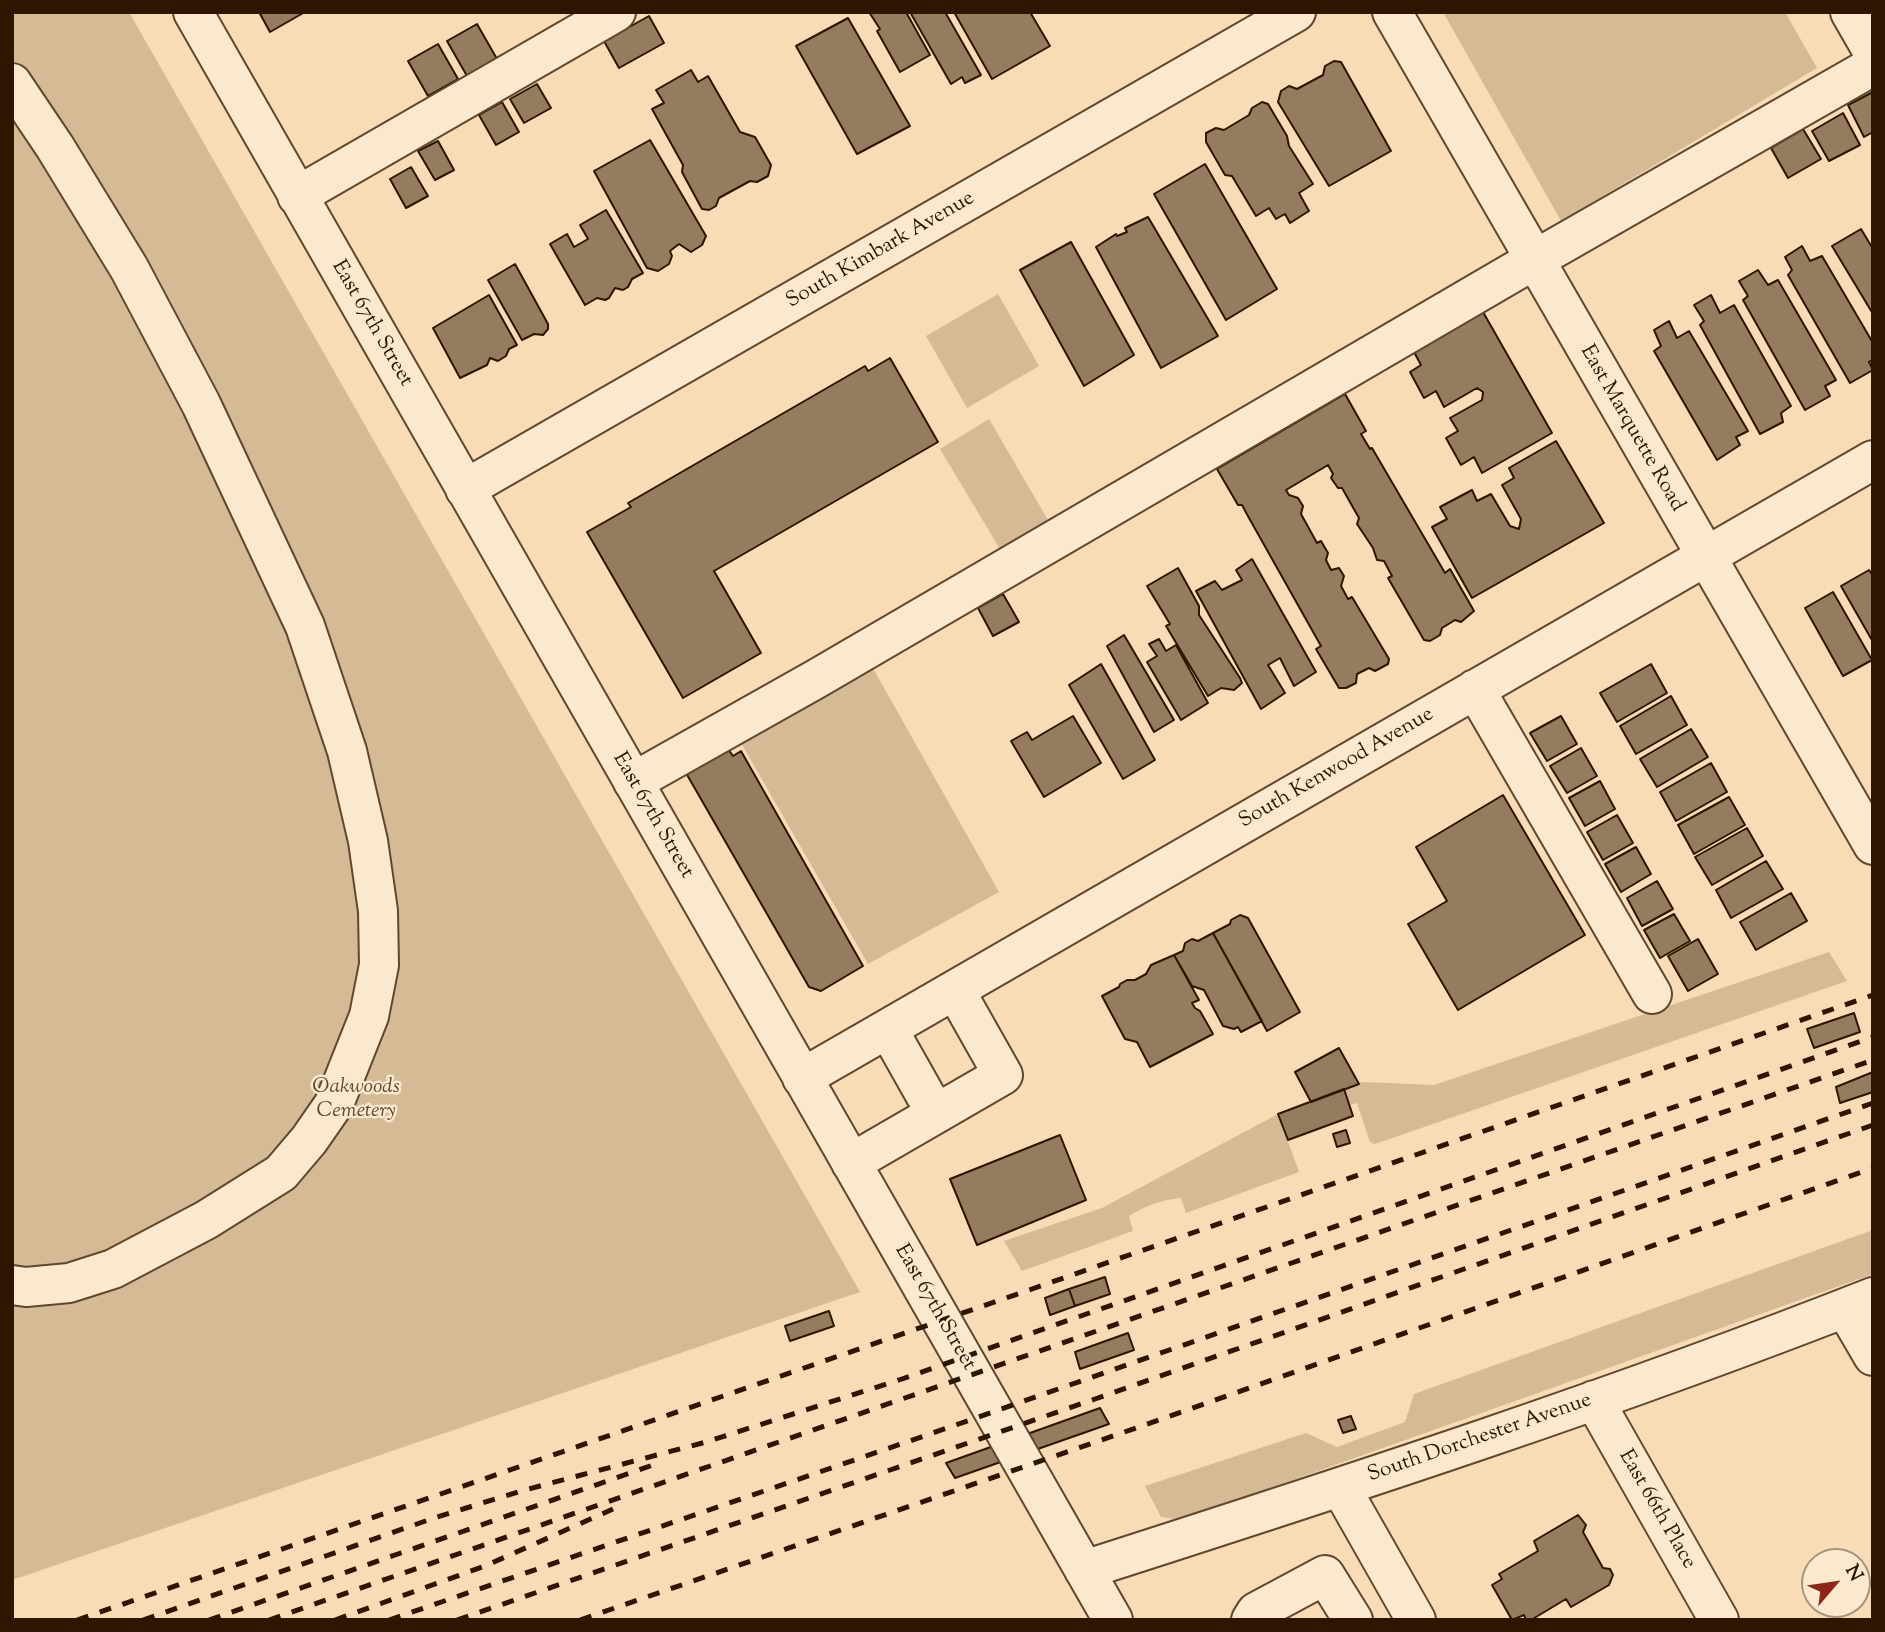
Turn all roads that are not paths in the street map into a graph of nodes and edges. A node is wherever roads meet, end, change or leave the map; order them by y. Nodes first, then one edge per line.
1 (193, 12) edge
2 (616, 12) edge
3 (1296, 12) edge
4 (1392, 12) edge
5 (1850, 12) edge
6 (1873, 52) edge
7 (1873, 66) edge
8 (12, 83) edge
9 (298, 195) junction
10 (1534, 260) junction
11 (1873, 460) edge
12 (465, 489) junction
13 (1704, 556) junction
14 (1475, 689) junction
15 (633, 782) junction
16 (1873, 845) edge
17 (955, 990) junction
18 (1652, 994) dead end
19 (888, 1028) junction
20 (802, 1078) junction
21 (936, 1114) junction
22 (851, 1163) junction
23 (12, 1285) edge
24 (1859, 1303) edge
25 (1873, 1356) edge
26 (1594, 1400) junction
27 (1341, 1488) junction
28 (1084, 1570) junction
29 (1112, 1620) edge
30 (1251, 1620) edge
31 (1353, 1620) edge
32 (1416, 1620) edge
33 (1719, 1620) edge

1 - 9 street, East 67th Street
2 - 9 street
3 - 12 street, South Kimbark Avenue
4 - 10 street, East Marquette Road
5 - 6 street
7 - 10 street
8 - 23 street
9 - 12 street, East 67th Street
10 - 13 street, East Marquette Road
10 - 15 street
11 - 13 street, South Kenwood Avenue
12 - 15 street, East 67th Street
13 - 14 street, South Kenwood Avenue
13 - 16 street, East Marquette Road
14 - 17 street, South Kenwood Avenue
14 - 18 street
15 - 20 street, East 67th Street
17 - 19 street, South Kenwood Avenue
17 - 21 street
19 - 20 street, South Kenwood Avenue
19 - 21 street
20 - 22 street, East 67th Street
21 - 22 street
22 - 28 street, East 67th Street
24 - 25 street
24 - 26 street, South Dorchester Avenue
26 - 27 street, South Dorchester Avenue
26 - 33 street, East 66th Place
27 - 28 street, South Dorchester Avenue
27 - 32 street
28 - 29 street, East 67th Street
30 - 31 street

